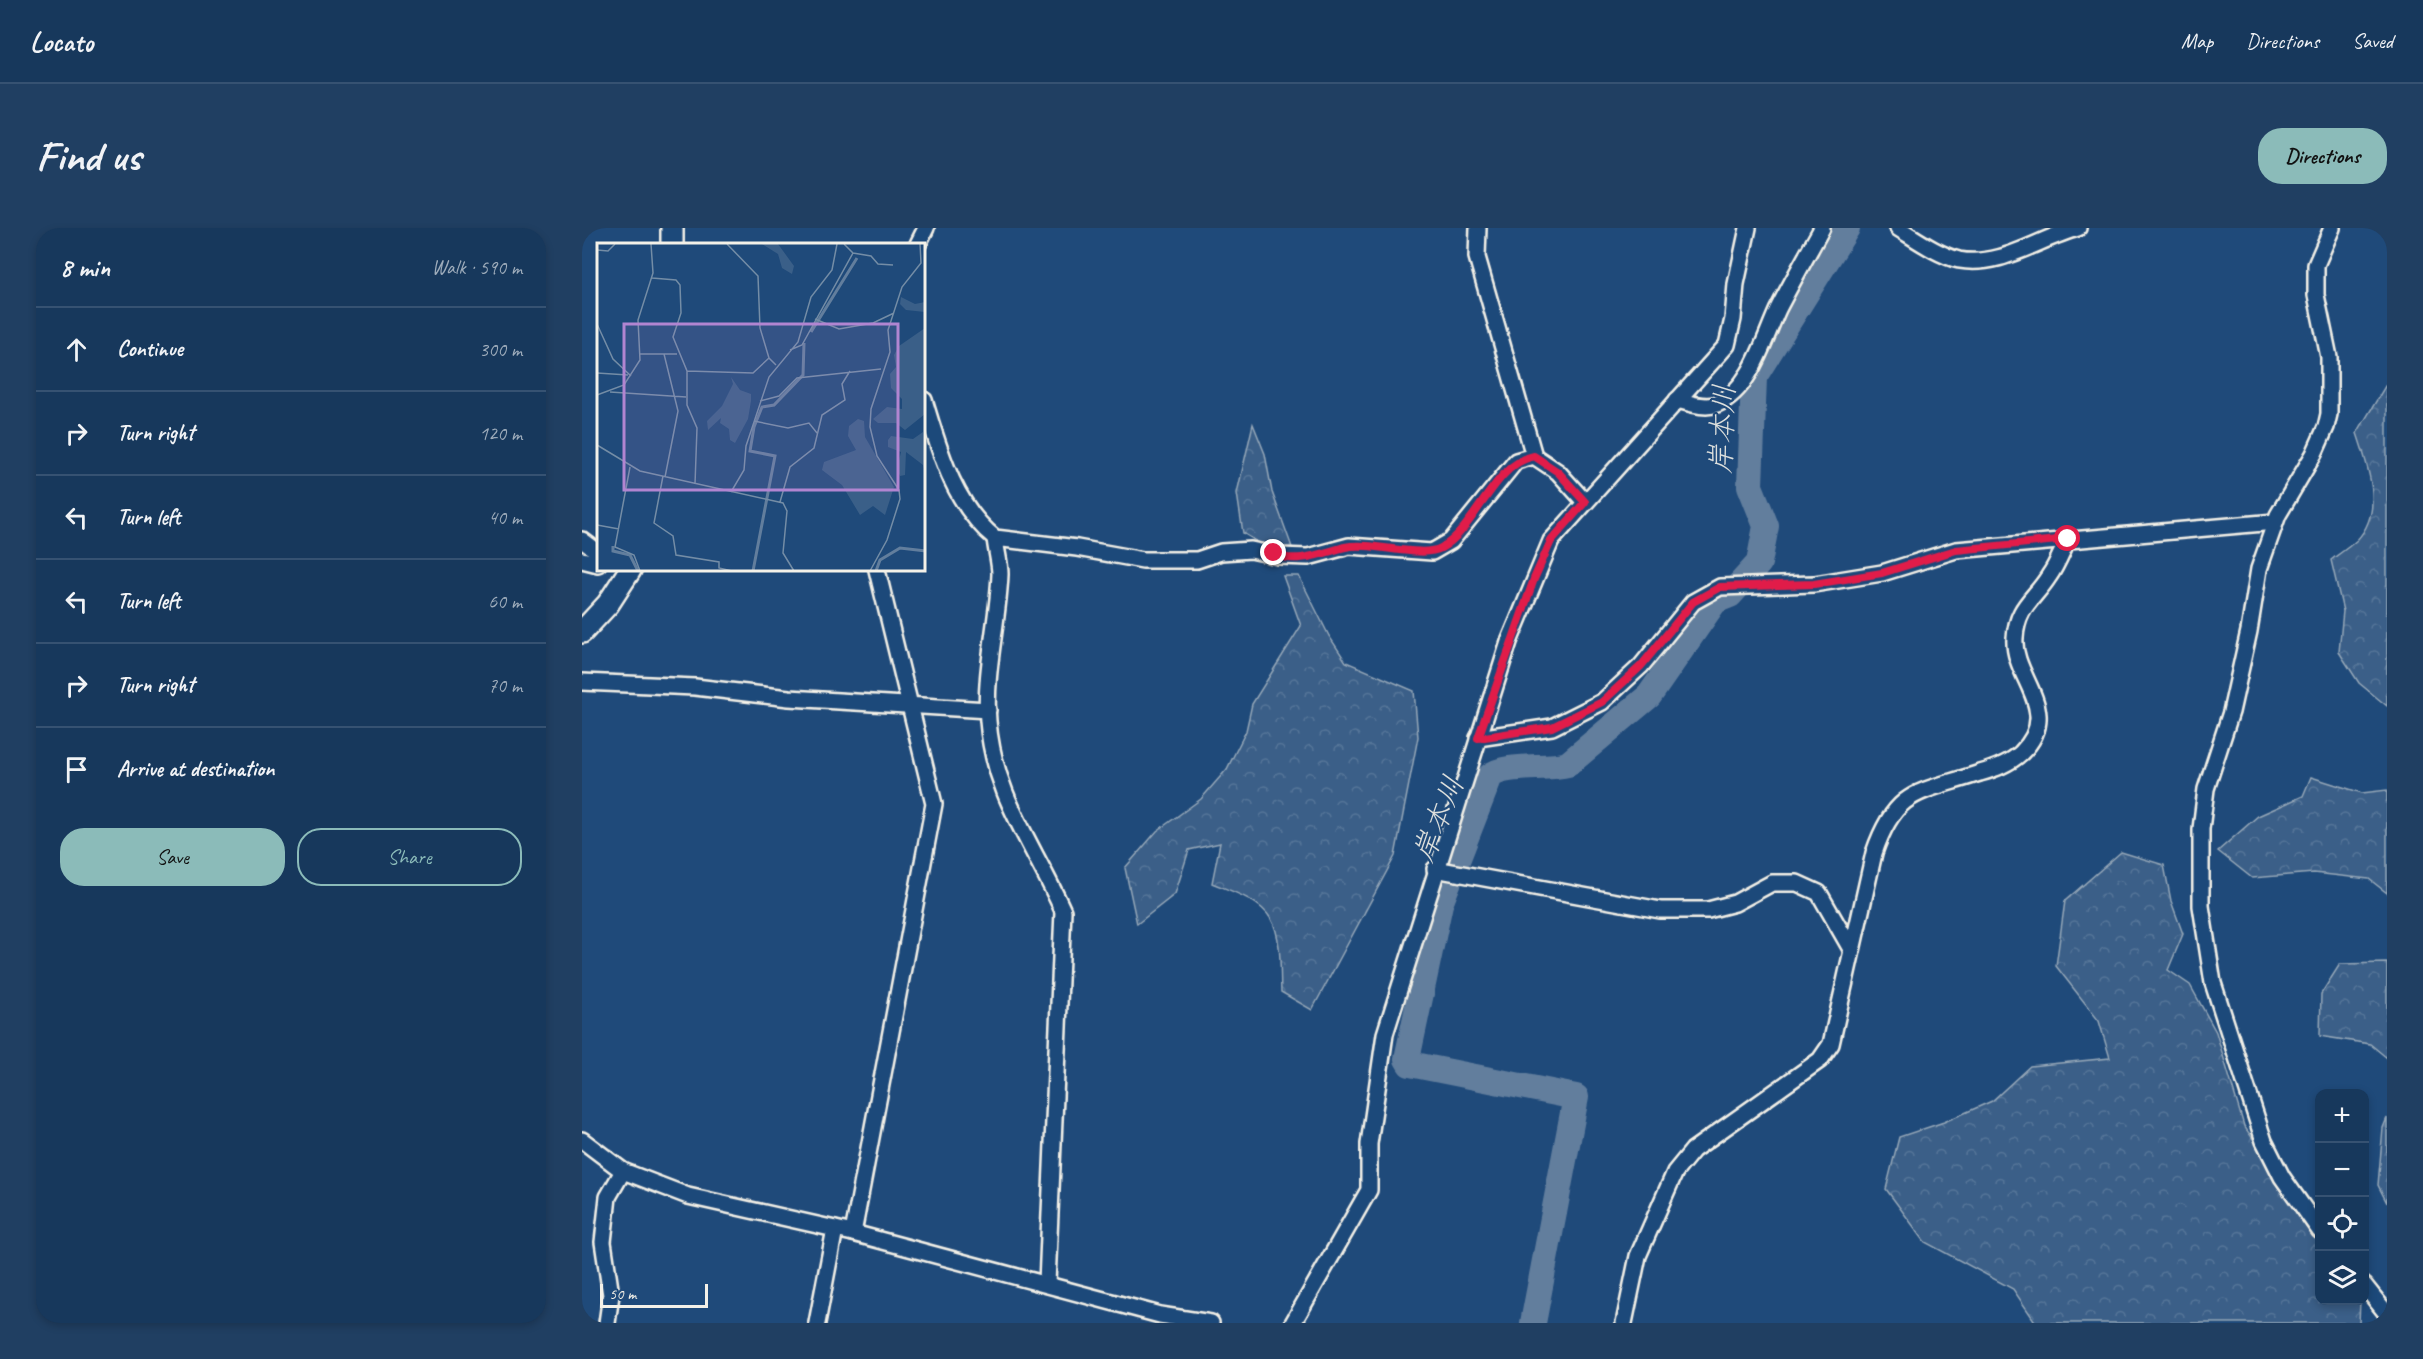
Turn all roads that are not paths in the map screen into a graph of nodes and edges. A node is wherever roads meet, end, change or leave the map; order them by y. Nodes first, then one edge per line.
1 (926, 228) edge
2 (1478, 228) edge
3 (1748, 228) edge
4 (1822, 228) edge
5 (1898, 228) edge
6 (2078, 228) edge
7 (2331, 228) edge
8 (918, 243) edge
9 (1677, 400) junction
10 (928, 428) edge
11 (1534, 456) junction
12 (1585, 502) junction
13 (2275, 522) junction
14 (994, 538) junction
15 (2068, 539) junction
16 (582, 540) edge
17 (597, 551) edge
18 (582, 560) edge
19 (597, 564) edge
20 (625, 572) edge
21 (878, 572) edge
22 (582, 632) edge
23 (582, 682) edge
24 (911, 706) junction
25 (988, 710) junction
26 (1478, 738) junction
27 (1435, 869) junction
28 (1851, 949) junction
29 (582, 1140) edge
30 (623, 1171) junction
31 (2315, 1225) edge
32 (835, 1229) junction
33 (853, 1233) junction
34 (1047, 1283) junction
35 (2369, 1291) edge
36 (2387, 1314) edge
37 (607, 1323) edge
38 (817, 1323) edge
39 (1211, 1323) edge
40 (1293, 1323) edge
41 (1624, 1323) edge

1 - 8 street
2 - 11 street
3 - 9 street
4 - 9 street
5 - 6 street
7 - 13 street
9 - 12 street
10 - 14 street
11 - 12 street
11 - 14 street
12 - 26 street
13 - 15 street
13 - 31 street
14 - 25 street
15 - 26 street
15 - 28 street
16 - 17 street
18 - 19 street
20 - 22 main road
21 - 24 street
23 - 24 street
24 - 25 street
24 - 33 street
25 - 34 street
26 - 27 street
27 - 28 street
27 - 40 street
28 - 41 street
29 - 30 street
30 - 32 street
30 - 37 street
32 - 33 street
32 - 38 street
33 - 34 street
34 - 39 street
35 - 36 street

